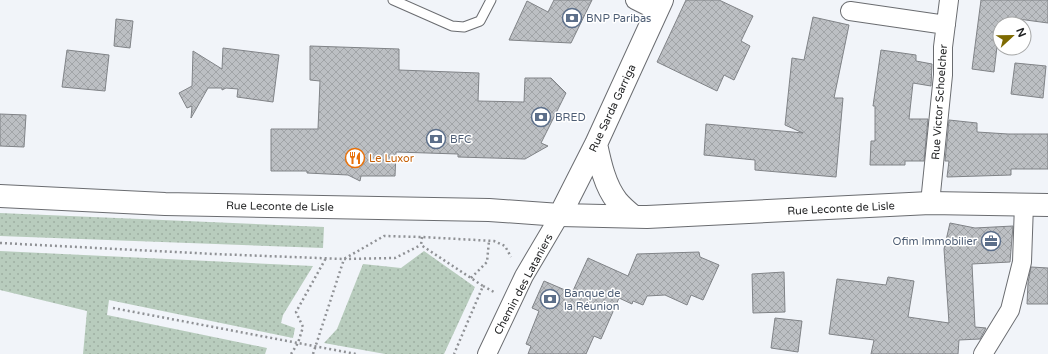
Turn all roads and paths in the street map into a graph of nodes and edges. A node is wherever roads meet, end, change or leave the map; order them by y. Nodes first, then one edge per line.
1 (393, 0) edge
2 (491, 0) edge
3 (635, 0) edge
4 (949, 0) edge
5 (660, 6) edge
6 (850, 11) dead end
7 (946, 25) junction
8 (596, 144) junction
9 (0, 196) edge
10 (930, 203) junction
11 (1024, 204) junction
12 (1048, 204) edge
13 (560, 214) junction
14 (633, 216) junction
15 (422, 237) junction
16 (489, 241) junction
17 (0, 243) edge
18 (421, 245) junction
19 (326, 258) junction
20 (344, 259) junction
21 (511, 263) dead end
22 (471, 278) junction
23 (483, 286) junction
24 (497, 293) dead end
25 (113, 308) dead end
26 (298, 343) junction
27 (316, 346) junction
28 (291, 354) edge
29 (313, 354) edge
30 (356, 354) edge
31 (454, 354) edge
32 (487, 354) edge
33 (983, 354) edge

1 - 2 lane
3 - 5 street
4 - 7 street, Rue Victor Schoelcher
5 - 8 main road, Rue Sarda Garriga
6 - 7 street
7 - 10 street, Rue Victor Schoelcher
8 - 13 main road, Rue Sarda Garriga
8 - 14 main road
9 - 13 main road, Rue Leconte de Lisle
10 - 11 main road, Rue Leconte de Lisle
10 - 14 main road, Rue Leconte de Lisle
11 - 12 main road, Rue Leconte de Lisle
11 - 33 street
13 - 14 main road, Rue Leconte de Lisle
13 - 32 street, Chemin des Lataniers
15 - 16 path
15 - 18 path
15 - 20 path
16 - 21 path
16 - 22 path
17 - 19 path
18 - 20 path
18 - 22 path
19 - 20 path
19 - 26 path
20 - 27 path
22 - 23 path
23 - 24 path
23 - 31 path
25 - 26 path
26 - 27 path
26 - 28 path
27 - 29 path
27 - 30 path

